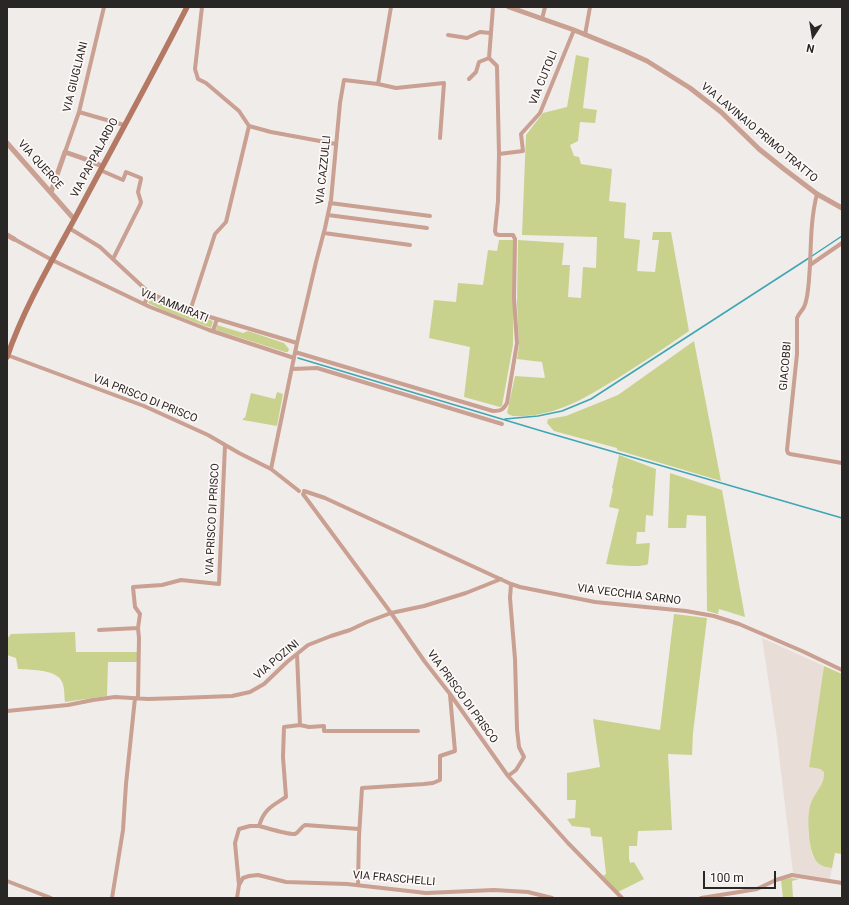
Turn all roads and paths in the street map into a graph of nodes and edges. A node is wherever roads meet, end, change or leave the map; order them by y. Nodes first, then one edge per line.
1 (104, 7) edge
2 (187, 7) edge
3 (202, 7) edge
4 (391, 7) edge
5 (493, 7) edge
6 (509, 7) edge
7 (545, 7) edge
8 (590, 7) edge
9 (542, 19) junction
10 (574, 30) junction
11 (490, 33) junction
12 (585, 34) junction
13 (448, 35) dead end
14 (489, 58) junction
15 (469, 79) dead end
16 (378, 84) junction
17 (79, 112) junction
18 (124, 125) junction
19 (249, 126) junction
20 (440, 138) dead end
21 (7, 143) edge
22 (336, 144) junction
23 (65, 152) junction
24 (499, 154) junction
25 (101, 168) junction
26 (51, 192) junction
27 (817, 194) junction
28 (330, 203) junction
29 (842, 208) edge
30 (328, 215) junction
31 (430, 216) dead end
32 (74, 218) junction
33 (69, 228) junction
34 (427, 228) dead end
35 (324, 233) junction
36 (7, 235) edge
37 (14, 239) junction
38 (7, 240) edge
39 (842, 243) edge
40 (410, 245) dead end
41 (52, 260) junction
42 (113, 260) junction
43 (810, 263) junction
44 (150, 293) junction
45 (144, 304) junction
46 (190, 310) junction
47 (217, 319) junction
48 (214, 331) junction
49 (297, 343) junction
50 (295, 352) junction
51 (7, 356) edge
52 (294, 358) junction
53 (292, 369) junction
54 (502, 424) dead end
55 (225, 445) junction
56 (842, 463) edge
57 (271, 469) junction
58 (302, 492) junction
59 (501, 579) junction
60 (511, 584) junction
61 (391, 613) junction
62 (138, 628) junction
63 (99, 630) dead end
64 (297, 654) junction
65 (842, 670) edge
66 (450, 694) junction
67 (137, 698) junction
68 (7, 711) edge
69 (300, 725) junction
70 (418, 731) dead end
71 (508, 776) junction
72 (259, 826) junction
73 (359, 829) junction
74 (7, 881) edge
75 (842, 884) edge
76 (239, 885) junction
77 (358, 885) junction
78 (51, 898) edge
79 (112, 898) edge
80 (237, 898) edge
81 (552, 898) edge
82 (622, 898) edge
83 (701, 898) edge

1 - 17 street, VIA GIUGLIANI
2 - 18 main road, VIA PAPPALARDO
3 - 19 street
4 - 16 street
5 - 11 street
6 - 9 street, VIA LAVINAIO PRIMO TRATTO
7 - 9 street
8 - 12 street
9 - 10 street, VIA LAVINAIO PRIMO TRATTO
10 - 12 street, VIA LAVINAIO PRIMO TRATTO
10 - 24 street, VIA CUTOLI
11 - 13 street
11 - 14 street
12 - 27 street, VIA LAVINAIO PRIMO TRATTO
14 - 15 street
14 - 24 street
16 - 20 street
16 - 22 street, VIA CAZZULLI
17 - 18 street
17 - 23 street, VIA GIUGLIANI
18 - 25 main road, VIA PAPPALARDO
19 - 22 street
19 - 46 street
21 - 26 street, VIA QUERCE
22 - 28 street, VIA CAZZULLI
23 - 25 street
23 - 26 street, VIA GIUGLIANI
24 - 50 street
25 - 32 main road, VIA PAPPALARDO
25 - 42 street
26 - 32 street, VIA QUERCE
27 - 29 street, VIA LAVINAIO PRIMO TRATTO
27 - 43 street, GIACOBBI
28 - 30 street, VIA CAZZULLI
28 - 31 street
30 - 34 street
30 - 35 street, VIA CAZZULLI
32 - 33 main road, VIA PAPPALARDO
33 - 41 main road, VIA PAPPALARDO
33 - 42 street, VIA AMMIRATI
35 - 40 street
35 - 49 street, VIA CAZZULLI
36 - 37 street
37 - 38 street
37 - 41 street, VIA AMMIRATI
39 - 43 street
41 - 45 street, VIA AMMIRATI
41 - 51 main road, VIA PAPPALARDO
42 - 44 street, VIA AMMIRATI
43 - 56 street, GIACOBBI
44 - 45 street
44 - 46 street, VIA AMMIRATI
45 - 48 street, VIA AMMIRATI
46 - 47 street, VIA AMMIRATI
47 - 48 street
47 - 49 street, VIA AMMIRATI
48 - 52 street, VIA AMMIRATI
49 - 50 street, VIA CAZZULLI
50 - 52 street, VIA CAZZULLI
51 - 55 street, VIA PRISCO DI PRISCO
52 - 53 street, VIA CAZZULLI
53 - 54 street
53 - 57 street, VIA CAZZULLI
55 - 57 street, VIA PRISCO DI PRISCO
55 - 62 street, VIA PRISCO DI PRISCO
57 - 58 street, VIA PRISCO DI PRISCO
58 - 59 street, VIA VECCHIA SARNO
58 - 61 street, VIA PRISCO DI PRISCO
59 - 60 street, VIA VECCHIA SARNO
59 - 61 street, VIA POZINI
60 - 65 street, VIA VECCHIA SARNO
60 - 71 street
61 - 64 street, VIA POZINI
61 - 66 street, VIA PRISCO DI PRISCO
62 - 63 street
62 - 67 street
64 - 67 street, VIA POZINI
64 - 69 street
66 - 71 street, VIA PRISCO DI PRISCO
66 - 73 street
67 - 68 street, VIA POZINI
67 - 79 street
69 - 70 street
69 - 72 street
71 - 82 street, VIA PRISCO DI PRISCO
72 - 73 street
72 - 76 street
73 - 77 street
74 - 78 street
75 - 83 street
76 - 77 street, VIA FRASCHELLI
76 - 80 street
77 - 81 street, VIA FRASCHELLI

